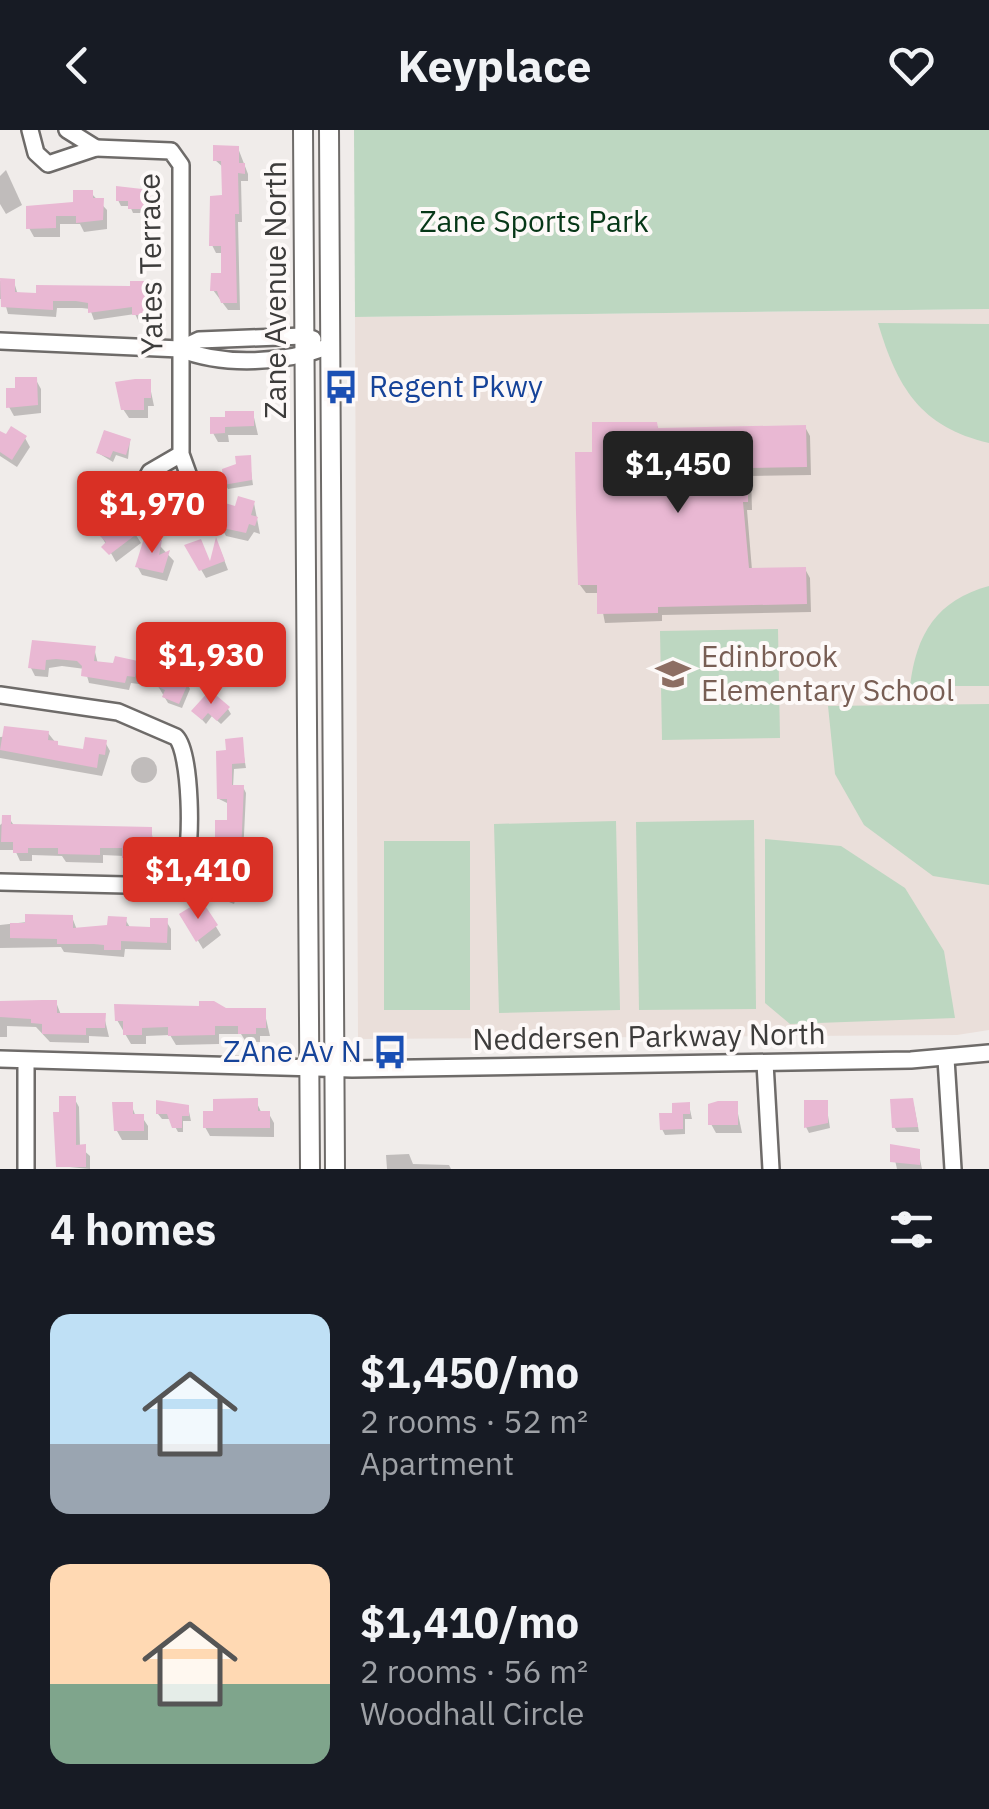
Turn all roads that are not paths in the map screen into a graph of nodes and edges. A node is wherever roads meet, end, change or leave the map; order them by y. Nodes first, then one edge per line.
1 (30, 130) edge
2 (67, 130) edge
3 (303, 130) edge
4 (329, 130) edge
5 (96, 148) junction
6 (303, 336) junction
7 (0, 341) edge
8 (330, 346) junction
9 (180, 349) junction
10 (304, 356) junction
11 (182, 454) dead end
12 (0, 695) edge
13 (0, 882) edge
14 (989, 1053) edge
15 (0, 1059) edge
16 (946, 1059) junction
17 (26, 1062) junction
18 (764, 1063) junction
19 (309, 1067) junction
20 (334, 1068) junction
21 (26, 1169) edge
22 (310, 1169) edge
23 (335, 1169) edge
24 (771, 1169) edge
25 (953, 1169) edge

1 - 5 street, Yates Terrace
2 - 5 street, Yates Terrace
3 - 6 main road, Zane Avenue North
4 - 8 main road, Zane Avenue North
5 - 9 street, Yates Terrace
6 - 8 street
6 - 9 street
6 - 10 main road, Zane Avenue North
7 - 9 street
8 - 10 street
8 - 20 main road, Zane Avenue North
9 - 10 street
9 - 11 street, Yates Terrace
10 - 19 main road, Zane Avenue North
12 - 13 street
14 - 16 street, Neddersen Parkway North
15 - 17 street, Neddersen Parkway North
16 - 18 street, Neddersen Parkway North
16 - 25 street
17 - 19 street, Neddersen Parkway North
17 - 21 street
18 - 20 street, Neddersen Parkway North
18 - 24 street
19 - 20 street, Neddersen Parkway North
19 - 22 main road, Zane Avenue North
20 - 23 main road, Zane Avenue North

